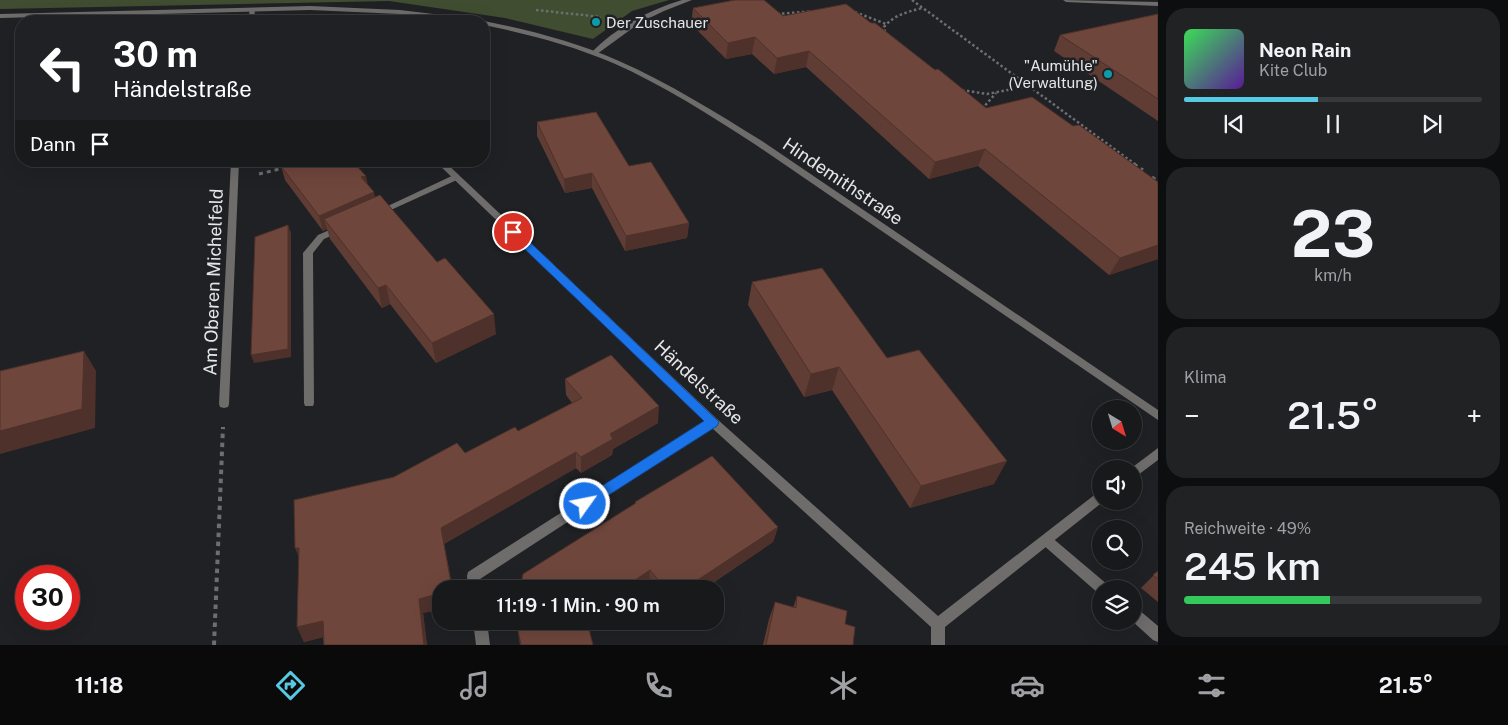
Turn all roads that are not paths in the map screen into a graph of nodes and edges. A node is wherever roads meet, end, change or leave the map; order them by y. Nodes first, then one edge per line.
1 (689, 0) edge
2 (1066, 0) edge
3 (1158, 4) edge
4 (252, 9) junction
5 (36, 15) edge
6 (252, 15) edge
7 (425, 15) edge
8 (0, 16) edge
9 (15, 16) edge
10 (490, 24) edge
11 (595, 53) junction
12 (234, 167) edge
13 (445, 167) edge
14 (456, 177) junction
15 (365, 218) edge
16 (348, 226) edge
17 (309, 403) dead end
18 (224, 404) road end
19 (1158, 416) edge
20 (713, 422) junction
21 (1158, 453) edge
22 (1142, 466) edge
23 (1092, 504) edge
24 (1046, 540) junction
25 (474, 580) edge
26 (1093, 580) edge
27 (1142, 621) edge
28 (938, 624) junction
29 (481, 630) edge
30 (1158, 635) edge
31 (483, 645) edge
32 (938, 645) edge

1 - 11 street
2 - 3 street
4 - 5 street
4 - 6 street
4 - 7 street
8 - 9 street
10 - 11 street, Hindemithstraße
11 - 19 street, Hindemithstraße
12 - 18 street, Am Oberen Michelfeld
13 - 14 street, Händelstraße
14 - 15 street
14 - 20 street, Händelstraße
16 - 17 street
20 - 25 street
20 - 28 street, Händelstraße
21 - 22 street
23 - 24 street
24 - 26 street
24 - 28 street
27 - 30 street
28 - 32 street
29 - 31 street

